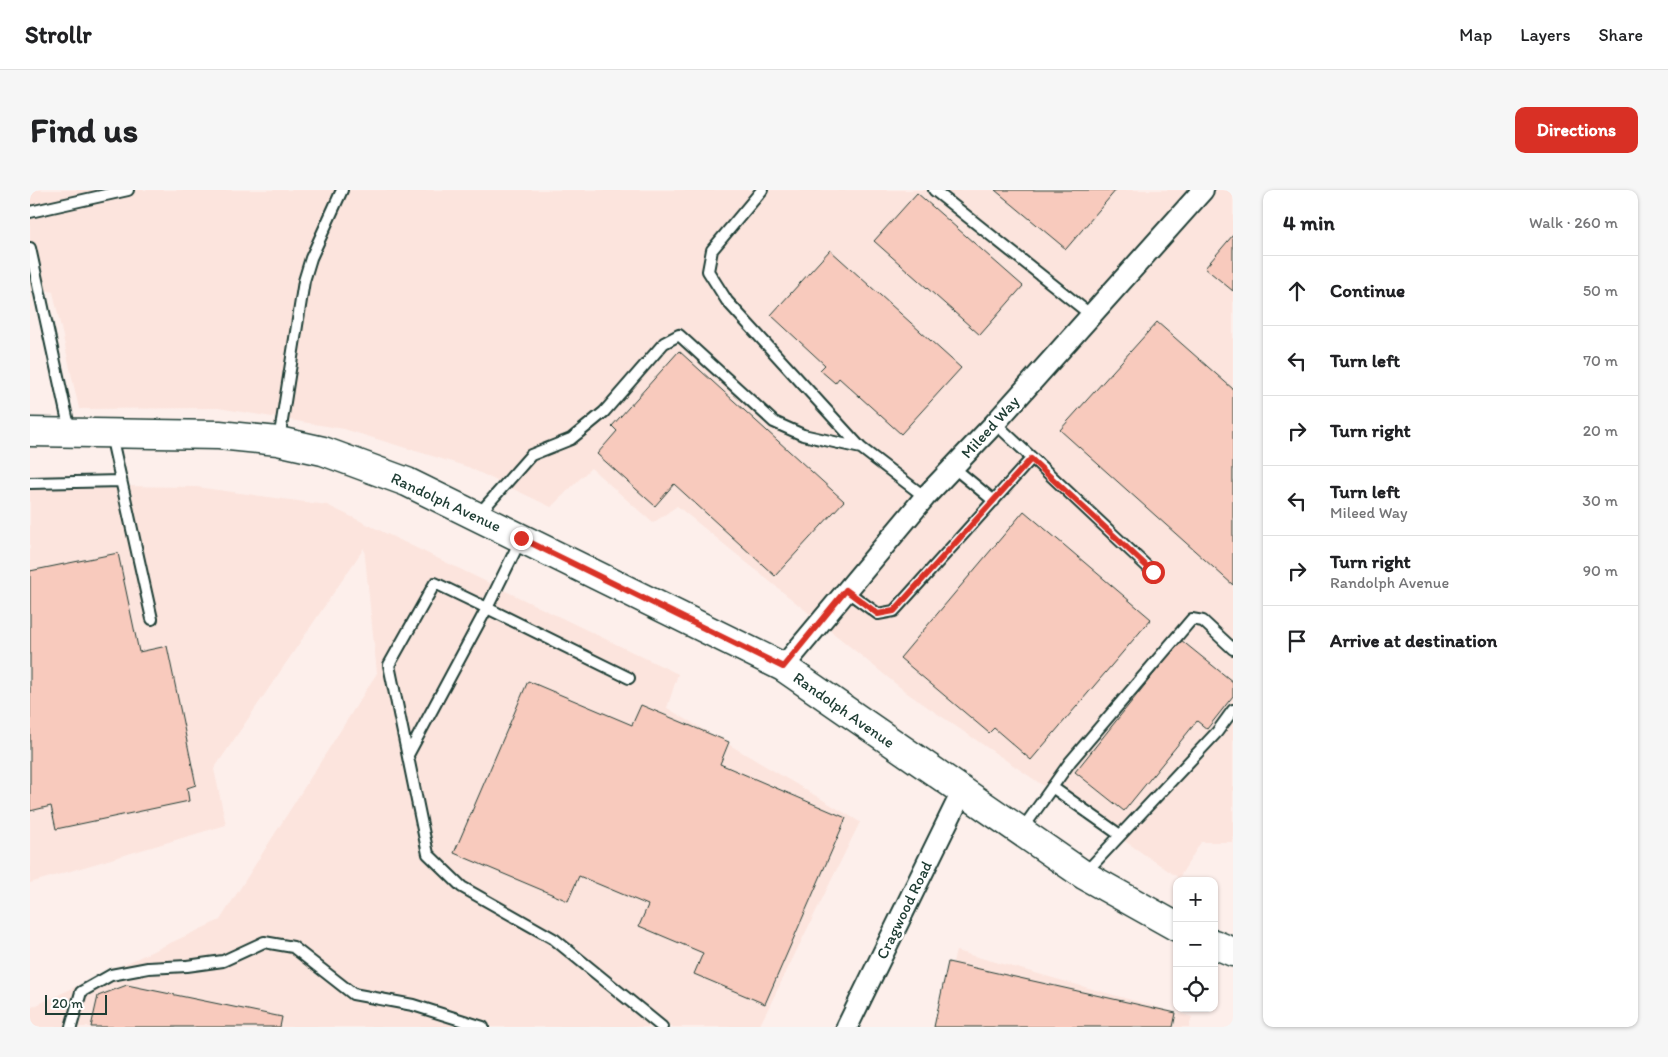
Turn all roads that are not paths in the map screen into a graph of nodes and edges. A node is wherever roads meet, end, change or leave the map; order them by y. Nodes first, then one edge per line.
1 (128, 190) edge
2 (342, 190) edge
3 (762, 190) edge
4 (934, 190) edge
5 (1203, 190) edge
6 (30, 212) edge
7 (30, 248) edge
8 (1091, 315) junction
9 (995, 423) junction
10 (30, 432) edge
11 (70, 432) junction
12 (110, 432) junction
13 (278, 442) junction
14 (861, 448) junction
15 (1031, 459) junction
16 (953, 467) junction
17 (121, 481) junction
18 (30, 483) edge
19 (925, 497) junction
20 (994, 500) junction
21 (478, 516) junction
22 (521, 538) junction
23 (1153, 572) dead end
24 (846, 590) junction
25 (487, 608) junction
26 (152, 619) dead end
27 (1233, 649) edge
28 (783, 667) junction
29 (629, 678) dead end
30 (1233, 710) edge
31 (408, 755) junction
32 (1052, 787) junction
33 (962, 792) junction
34 (1020, 832) junction
35 (1120, 835) junction
36 (1084, 875) junction
37 (1173, 926) edge
38 (1218, 946) edge
39 (1233, 952) edge
40 (71, 1027) edge
41 (483, 1027) edge
42 (662, 1027) edge
43 (847, 1027) edge

1 - 6 lane
2 - 13 lane
3 - 14 lane
4 - 8 lane
5 - 8 street, Mileed Way
7 - 11 lane
8 - 9 street, Mileed Way
9 - 15 lane
9 - 16 street, Mileed Way
10 - 11 main road, Randolph Avenue
11 - 12 main road, Randolph Avenue
12 - 13 main road, Randolph Avenue
12 - 17 lane
13 - 21 main road, Randolph Avenue
14 - 19 lane
14 - 21 lane
15 - 20 lane
15 - 23 lane
16 - 19 street, Mileed Way
16 - 20 lane
17 - 18 lane
17 - 26 lane
19 - 24 street, Mileed Way
20 - 24 lane
21 - 22 main road, Randolph Avenue
22 - 25 lane
22 - 28 main road, Randolph Avenue
24 - 28 street, Mileed Way
25 - 29 lane
25 - 31 lane
25 - 31 lane
27 - 32 lane
28 - 33 main road, Randolph Avenue
30 - 35 lane
31 - 42 lane
32 - 34 lane
32 - 35 lane
33 - 34 main road, Randolph Avenue
33 - 43 street, Cragwood Road
34 - 36 main road, Randolph Avenue
35 - 36 lane
36 - 37 main road, Randolph Avenue
38 - 39 main road
40 - 41 lane

